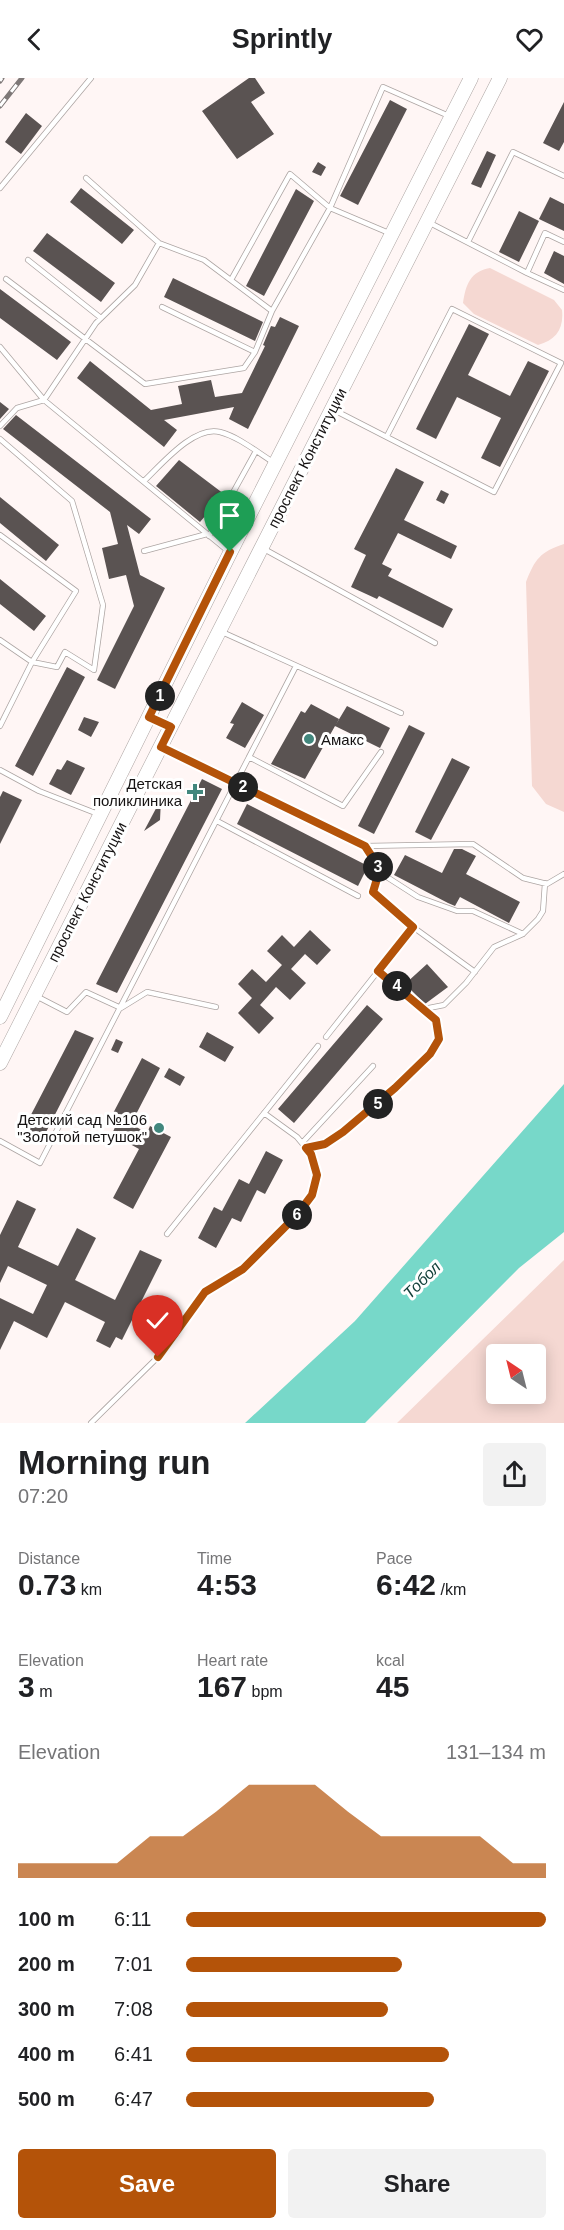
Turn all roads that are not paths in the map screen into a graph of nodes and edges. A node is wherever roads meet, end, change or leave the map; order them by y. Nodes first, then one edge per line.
1 (91, 78) edge
2 (471, 78) edge
3 (501, 78) edge
4 (452, 117) junction
5 (564, 176) edge
6 (86, 178) dead end
7 (0, 188) edge
8 (330, 208) junction
9 (404, 210) junction
10 (428, 222) junction
11 (392, 234) junction
12 (468, 242) junction
13 (564, 242) edge
14 (159, 243) junction
15 (28, 260) dead end
16 (527, 273) junction
17 (6, 279) dead end
18 (231, 280) junction
19 (564, 290) edge
20 (162, 307) dead end
21 (272, 311) junction
22 (101, 318) junction
23 (85, 338) junction
24 (0, 347) edge
25 (255, 352) junction
26 (44, 400) junction
27 (332, 409) junction
28 (0, 426) edge
29 (387, 436) junction
30 (0, 440) edge
31 (256, 451) junction
32 (275, 463) junction
33 (144, 482) junction
34 (0, 535) edge
35 (208, 535) junction
36 (262, 548) junction
37 (144, 551) dead end
38 (230, 552) junction
39 (254, 565) junction
40 (220, 631) junction
41 (0, 640) edge
42 (435, 643) dead end
43 (32, 662) junction
44 (296, 666) junction
45 (401, 714) dead end
46 (149, 717) junction
47 (0, 726) edge
48 (171, 727) junction
49 (161, 747) junction
50 (381, 752) dead end
51 (249, 757) junction
52 (0, 771) edge
53 (236, 783) junction
54 (101, 815) junction
55 (217, 821) junction
56 (365, 846) junction
57 (379, 872) junction
58 (564, 874) edge
59 (545, 883) junction
60 (358, 896) dead end
61 (413, 927) junction
62 (523, 934) junction
63 (378, 971) junction
64 (475, 972) junction
65 (15, 986) junction
66 (34, 995) junction
67 (216, 1007) dead end
68 (120, 1008) junction
69 (424, 1009) junction
70 (0, 1017) edge
71 (326, 1037) dead end
72 (318, 1046) dead end
73 (0, 1063) edge
74 (373, 1066) dead end
75 (264, 1113) junction
76 (0, 1141) edge
77 (302, 1143) junction
78 (306, 1148) junction
79 (167, 1234) dead end
80 (91, 1423) edge

1 - 7 lane
2 - 4 main road, проспект Конституции
3 - 10 main road, проспект Конституции
4 - 8 lane
4 - 9 main road, проспект Конституции
5 - 12 lane
6 - 14 lane
8 - 11 lane
8 - 18 lane
8 - 21 lane
9 - 10 main road
9 - 11 main road, проспект Конституции
10 - 12 lane
10 - 27 main road, проспект Конституции
11 - 32 main road, проспект Конституции
12 - 16 lane
13 - 16 lane
14 - 18 lane
14 - 22 lane
15 - 22 lane
16 - 19 lane
17 - 23 lane
18 - 21 lane
20 - 25 lane
21 - 25 lane
22 - 23 lane
23 - 25 lane
23 - 26 lane
24 - 26 lane
26 - 28 lane
26 - 33 lane
27 - 29 lane
27 - 36 main road, проспект Конституции
29 - 29 lane
30 - 43 lane
31 - 32 lane
31 - 33 lane
31 - 35 lane
32 - 38 main road, проспект Конституции
33 - 35 lane
34 - 43 lane
35 - 37 lane
35 - 38 lane
36 - 39 main road, проспект Конституции
36 - 42 lane
38 - 39 main road
38 - 46 main road, проспект Конституции
39 - 40 main road, проспект Конституции
40 - 44 lane
40 - 48 main road, проспект Конституции
41 - 43 lane
43 - 47 lane
44 - 45 lane
44 - 51 lane
46 - 48 main road
46 - 54 main road, проспект Конституции
48 - 49 main road, проспект Конституции
49 - 53 lane
49 - 66 main road, проспект Конституции
50 - 51 lane
51 - 53 lane
52 - 54 lane
53 - 55 lane
53 - 56 lane
54 - 65 main road, проспект Конституции
55 - 60 lane
55 - 68 lane
56 - 57 lane
56 - 59 lane
57 - 61 lane
57 - 62 lane
58 - 59 lane
59 - 62 lane
61 - 63 lane
61 - 64 lane
62 - 64 lane
63 - 69 lane
63 - 71 lane
64 - 69 lane
65 - 66 main road
65 - 70 main road, проспект Конституции
66 - 68 lane
66 - 73 main road, проспект Конституции
67 - 68 lane
68 - 76 lane
69 - 78 lane
72 - 75 lane
74 - 77 lane
75 - 77 lane
75 - 79 lane
77 - 78 lane
78 - 80 lane

